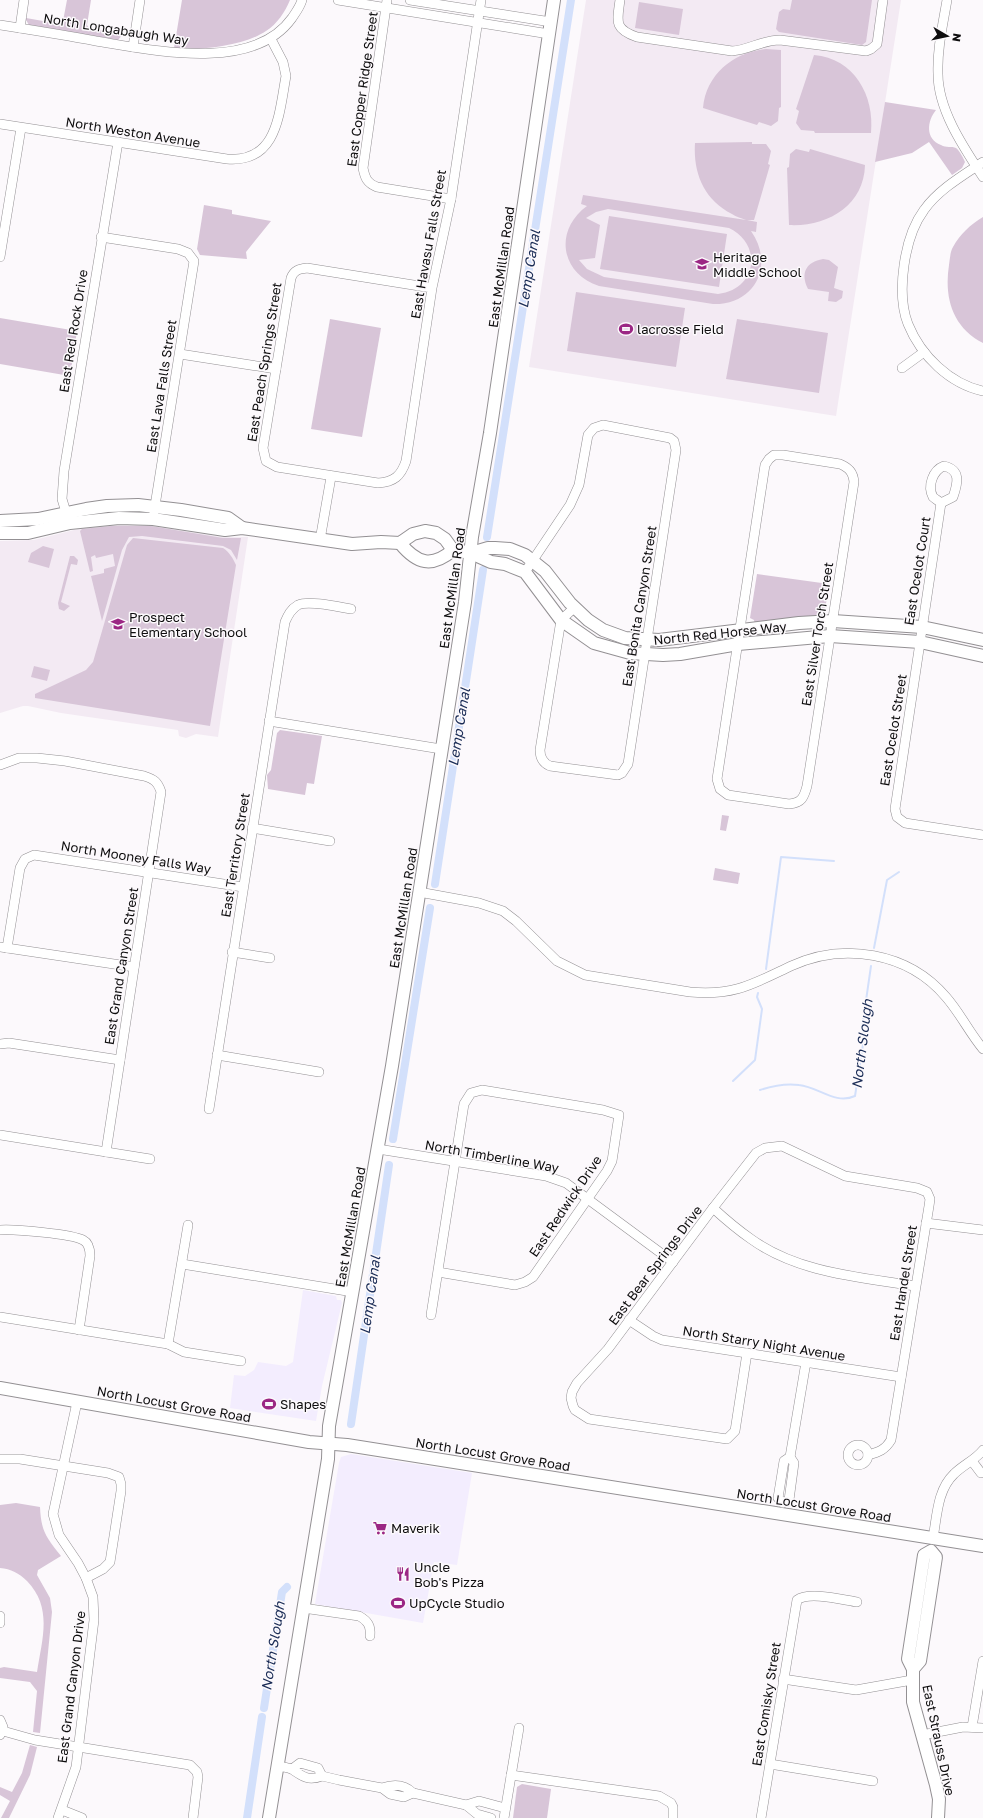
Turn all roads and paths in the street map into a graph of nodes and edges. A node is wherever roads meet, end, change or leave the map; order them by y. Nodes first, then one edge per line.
1 (24, 0) edge
2 (140, 0) edge
3 (302, 0) edge
4 (338, 0) edge
5 (410, 0) edge
6 (481, 0) edge
7 (554, 0) edge
8 (620, 0) edge
9 (883, 0) edge
10 (947, 0) edge
11 (387, 4) edge
12 (480, 11) junction
13 (551, 22) junction
14 (478, 23) junction
15 (0, 25) edge
16 (20, 28) junction
17 (549, 34) junction
18 (271, 39) junction
19 (133, 47) junction
20 (0, 124) edge
21 (21, 128) junction
22 (118, 142) junction
23 (980, 165) edge
24 (983, 177) edge
25 (450, 199) junction
26 (3, 219) edge
27 (101, 237) junction
28 (0, 256) edge
29 (432, 288) junction
30 (924, 352) junction
31 (180, 354) junction
32 (902, 368) dead end
33 (276, 369) junction
34 (983, 391) edge
35 (331, 477) junction
36 (941, 503) dead end
37 (155, 506) junction
38 (68, 518) junction
39 (153, 519) junction
40 (0, 521) edge
41 (242, 528) junction
42 (0, 533) edge
43 (320, 540) junction
44 (400, 543) junction
45 (453, 550) junction
46 (471, 553) junction
47 (533, 561) junction
48 (525, 572) junction
49 (574, 608) junction
50 (351, 609) dead end
51 (561, 620) junction
52 (833, 621) junction
53 (922, 627) junction
54 (740, 630) junction
55 (830, 636) junction
56 (647, 640) junction
57 (983, 640) edge
58 (920, 642) junction
59 (738, 644) junction
60 (645, 655) junction
61 (983, 656) edge
62 (269, 721) junction
63 (441, 749) junction
64 (0, 765) edge
65 (252, 828) junction
66 (983, 835) edge
67 (330, 841) dead end
68 (148, 872) junction
69 (243, 887) junction
70 (419, 892) junction
71 (3, 947) edge
72 (232, 952) junction
73 (270, 958) dead end
74 (134, 967) junction
75 (0, 1044) edge
76 (983, 1049) edge
77 (217, 1055) junction
78 (120, 1060) junction
79 (319, 1072) dead end
80 (209, 1109) dead end
81 (0, 1135) edge
82 (770, 1147) joint
83 (378, 1149) junction
84 (106, 1152) junction
85 (150, 1159) dead end
86 (454, 1162) junction
87 (587, 1200) junction
88 (713, 1208) junction
89 (926, 1223) junction
90 (188, 1225) dead end
91 (0, 1230) edge
92 (983, 1230) edge
93 (673, 1262) junction
94 (182, 1264) junction
95 (438, 1272) junction
96 (915, 1286) junction
97 (354, 1292) junction
98 (431, 1315) dead end
99 (0, 1317) edge
100 (629, 1320) junction
101 (79, 1330) junction
102 (168, 1344) junction
103 (747, 1353) junction
104 (241, 1361) dead end
105 (806, 1362) junction
106 (901, 1378) junction
107 (0, 1388) edge
108 (77, 1402) junction
109 (329, 1444) junction
110 (983, 1450) edge
111 (868, 1455) dead end
112 (0, 1460) edge
113 (972, 1461) junction
114 (63, 1466) junction
115 (981, 1473) dead end
116 (782, 1508) junction
117 (933, 1538) junction
118 (983, 1546) edge
119 (86, 1578) junction
120 (857, 1602) dead end
121 (303, 1608) junction
122 (0, 1616) edge
123 (0, 1623) edge
124 (370, 1636) dead end
125 (983, 1661) edge
126 (912, 1674) junction
127 (783, 1679) junction
128 (0, 1720) edge
129 (972, 1727) junction
130 (519, 1728) dead end
131 (983, 1728) edge
132 (1, 1733) edge
133 (922, 1734) junction
134 (78, 1747) junction
135 (770, 1764) junction
136 (277, 1766) junction
137 (511, 1775) junction
138 (873, 1781) dead end
139 (466, 1805) junction
140 (505, 1808) junction
141 (60, 1814) edge
142 (82, 1818) edge
143 (193, 1818) edge
144 (269, 1818) edge
145 (491, 1818) edge
146 (504, 1818) edge
147 (672, 1818) edge
148 (761, 1818) edge
149 (938, 1818) edge

1 - 16 street
2 - 19 street
3 - 18 street, North Longabaugh Way
4 - 11 street
5 - 12 street
6 - 12 street, East Havasu Falls Street
7 - 13 main road, East McMillan Road
8 - 9 street
10 - 23 street
11 - 14 street
11 - 25 street, East Copper Ridge Street
12 - 13 street
12 - 14 street, East Havasu Falls Street
13 - 17 main road, East McMillan Road
14 - 17 street
14 - 25 street, East Havasu Falls Street
15 - 16 street, North Longabaugh Way
16 - 19 street, North Longabaugh Way
17 - 46 main road, East McMillan Road
18 - 19 street, North Longabaugh Way
18 - 22 street, North Weston Avenue
20 - 21 street, North Weston Avenue
21 - 22 street, North Weston Avenue
21 - 26 street
22 - 27 street, East Red Rock Drive
23 - 24 street
23 - 30 street
25 - 29 street, East Havasu Falls Street
26 - 28 street
27 - 31 street, East Lava Falls Street
27 - 38 street, East Red Rock Drive
29 - 33 street, East Peach Springs Street
29 - 35 street, East Havasu Falls Street
30 - 32 street
30 - 34 street
31 - 33 street
31 - 37 street, East Lava Falls Street
33 - 35 street, East Peach Springs Street
35 - 43 street
36 - 53 street, East Ocelot Court
37 - 38 main road
37 - 39 street, East Lava Falls Street
37 - 41 main road
38 - 39 main road
38 - 40 main road
38 - 42 main road
39 - 41 main road
41 - 43 main road
43 - 44 main road
44 - 45 main road
44 - 45 main road
45 - 46 main road, North Red Horse Way
46 - 47 main road, North Red Horse Way
46 - 48 main road, North Red Horse Way
46 - 63 main road, East McMillan Road
47 - 48 street
47 - 49 main road, North Red Horse Way
47 - 56 street, East Bonita Canyon Street
48 - 51 main road, North Red Horse Way
49 - 51 street
49 - 56 main road, North Red Horse Way
50 - 62 street, East Territory Street
51 - 60 main road, North Red Horse Way
51 - 60 street, East Bonita Canyon Street
52 - 53 main road, North Red Horse Way
52 - 54 main road, North Red Horse Way
52 - 54 street, East Silver Torch Street
52 - 55 street, East Silver Torch Street
53 - 57 main road, North Red Horse Way
53 - 58 street, East Ocelot Court
54 - 56 main road, North Red Horse Way
54 - 59 street
55 - 58 main road, North Red Horse Way
55 - 59 main road, North Red Horse Way
55 - 59 street, East Silver Torch Street
56 - 60 street, East Bonita Canyon Street
58 - 61 main road, North Red Horse Way
58 - 66 street, East Ocelot Street
59 - 60 main road, North Red Horse Way
62 - 63 street
62 - 65 street, East Territory Street
63 - 70 main road, East McMillan Road
64 - 68 street, East Grand Canyon Street
65 - 67 street
65 - 69 street, East Territory Street
68 - 69 street, North Mooney Falls Way
68 - 71 street, North Mooney Falls Way
68 - 74 street, East Grand Canyon Street
69 - 72 street, East Territory Street
70 - 76 street
70 - 83 main road, East McMillan Road
71 - 74 street
72 - 73 street
72 - 77 street, East Territory Street
74 - 78 street, East Grand Canyon Street
75 - 78 street
77 - 79 street
77 - 80 street, East Territory Street
78 - 84 street, East Grand Canyon Street
81 - 84 street
82 - 88 street, East Bear Springs Drive
82 - 89 street, East Handel Street
83 - 86 street, North Timberline Way
83 - 97 main road, East McMillan Road
84 - 85 street
86 - 87 street, North Timberline Way
86 - 87 street, East Redwick Drive
86 - 95 street
87 - 93 street, North Timberline Way
87 - 95 street, East Redwick Drive
88 - 93 street, East Bear Springs Drive
88 - 96 street
89 - 92 street
89 - 96 street, East Handel Street
90 - 94 street
91 - 101 street
93 - 100 street, East Bear Springs Drive
94 - 97 street
94 - 102 street
95 - 98 street
96 - 106 street, East Handel Street
97 - 109 main road, East McMillan Road
99 - 101 street
100 - 103 street, North Starry Night Avenue
100 - 103 street, East Bear Springs Drive
101 - 102 street
102 - 104 street
103 - 105 street, North Starry Night Avenue
105 - 106 street, North Starry Night Avenue
105 - 116 street
106 - 111 street, East Handel Street
107 - 108 main road, North Locust Grove Road
108 - 109 main road, North Locust Grove Road
108 - 114 street, East Grand Canyon Drive
109 - 116 main road, North Locust Grove Road
109 - 121 main road, East McMillan Road
110 - 113 street, East Strauss Drive
112 - 114 street
113 - 115 street
113 - 117 street, East Strauss Drive
114 - 119 street, East Grand Canyon Drive
114 - 119 street
116 - 117 main road, North Locust Grove Road
117 - 118 main road, North Locust Grove Road
117 - 126 main road, East Strauss Drive
119 - 134 street, East Grand Canyon Drive
120 - 127 street, East Comisky Street
121 - 124 street
121 - 136 main road, East McMillan Road
122 - 123 street
125 - 129 street
126 - 127 street
126 - 133 main road, East Strauss Drive
127 - 135 street, East Comisky Street
128 - 132 street
129 - 131 street
129 - 133 street
130 - 137 street
132 - 134 street
133 - 149 main road, East Strauss Drive
134 - 141 street, East Grand Canyon Drive
134 - 143 street
135 - 138 street
135 - 148 street, East Comisky Street
136 - 139 street
136 - 144 main road, East McMillan Road
137 - 140 street
137 - 147 street
139 - 140 street
139 - 145 street
140 - 146 street
141 - 142 street

